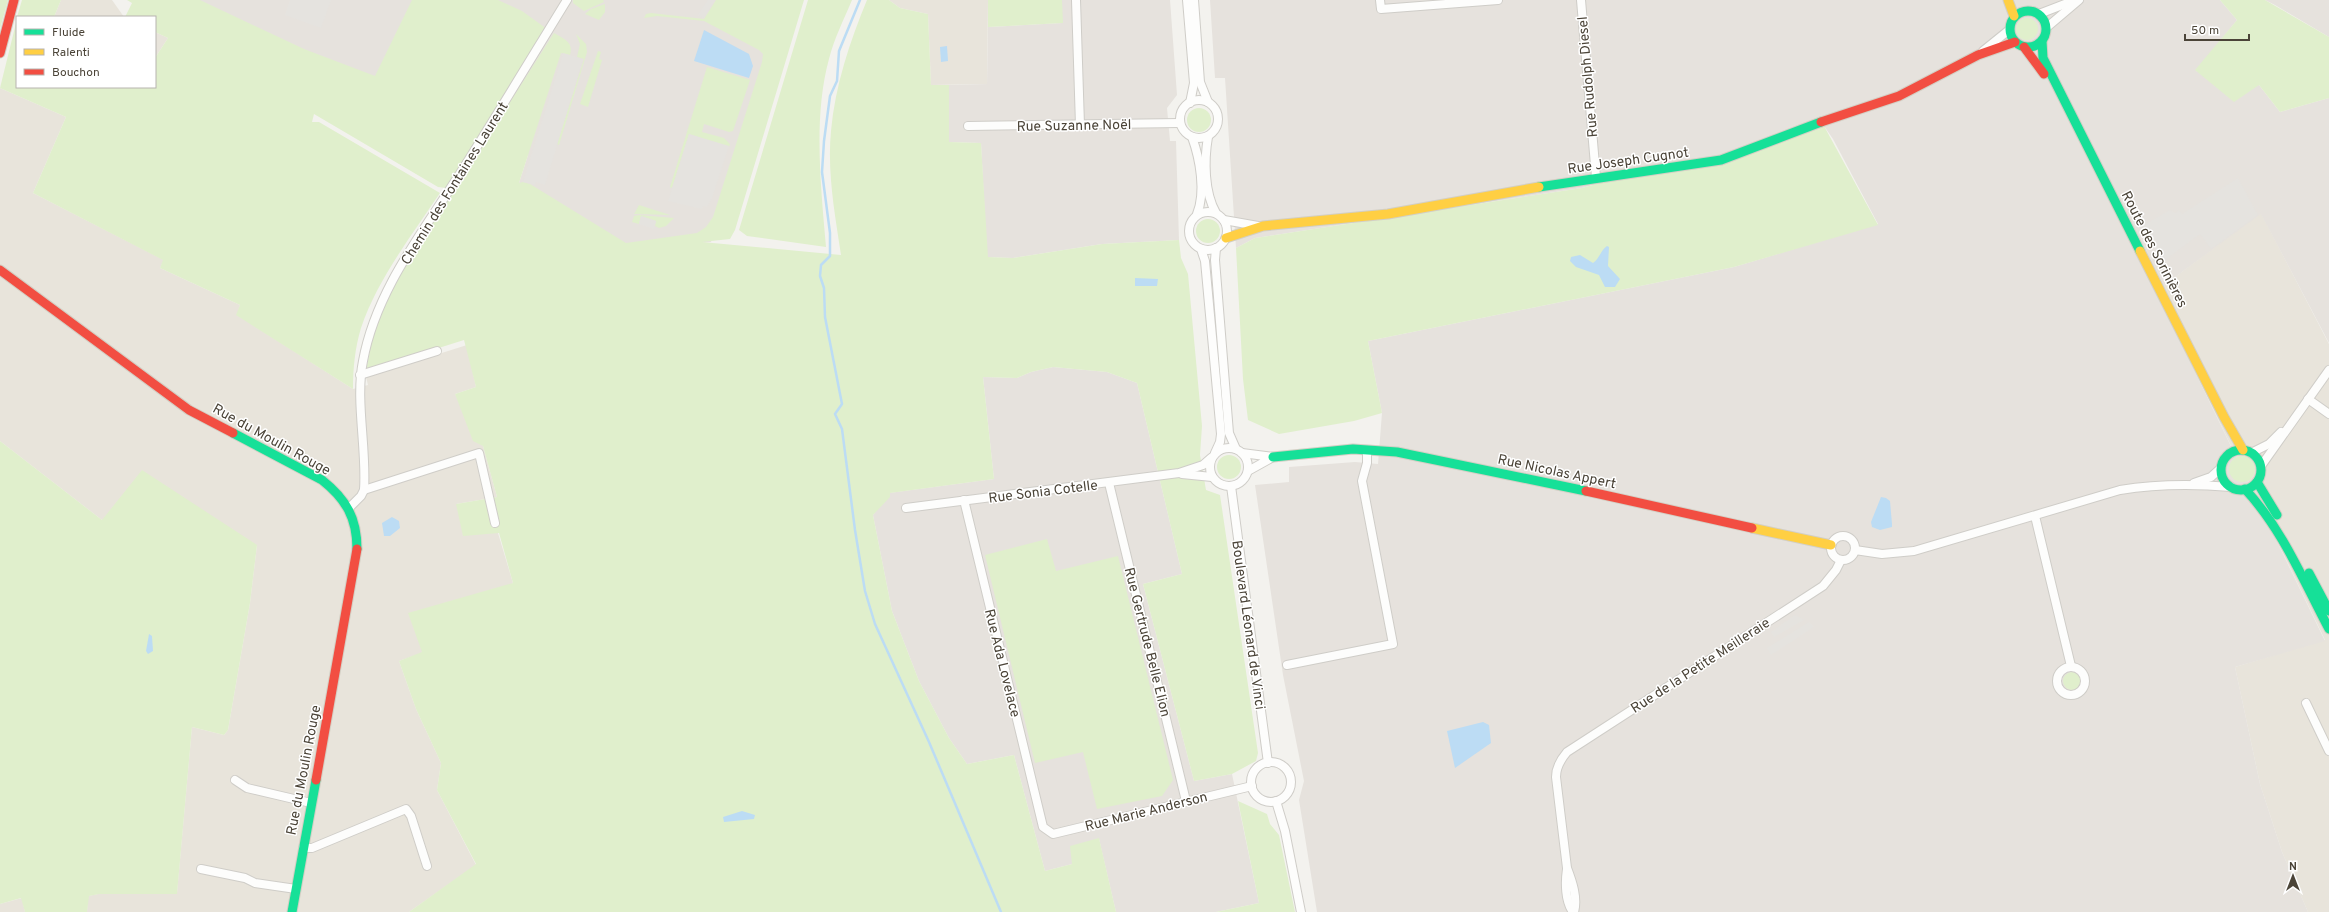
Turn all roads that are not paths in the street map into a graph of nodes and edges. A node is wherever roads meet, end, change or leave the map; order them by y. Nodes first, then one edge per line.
1 (14, 0) edge
2 (567, 0) edge
3 (1076, 0) edge
4 (1187, 0) edge
5 (1194, 0) edge
6 (1380, 0) edge
7 (1498, 0) edge
8 (1580, 0) edge
9 (2008, 0) edge
10 (2017, 0) edge
11 (2075, 0) edge
12 (2079, 0) edge
13 (2024, 11) junction
14 (2039, 14) junction
15 (2014, 16) junction
16 (2046, 28) junction
17 (2009, 30) junction
18 (2042, 40) junction
19 (2014, 42) junction
20 (2024, 48) junction
21 (0, 53) edge
22 (1978, 55) junction
23 (2060, 94) junction
24 (1208, 102) junction
25 (1190, 103) junction
26 (1180, 122) junction
27 (1080, 125) junction
28 (968, 126) dead end
29 (1192, 137) junction
30 (1208, 137) junction
31 (1596, 177) junction
32 (1216, 213) junction
33 (1197, 214) junction
34 (1224, 220) junction
35 (1263, 226) junction
36 (1226, 238) junction
37 (1216, 248) junction
38 (1200, 249) junction
39 (0, 270) edge
40 (437, 351) dead end
41 (2329, 370) edge
42 (360, 375) junction
43 (2308, 400) junction
44 (2329, 414) edge
45 (2224, 417) junction
46 (2293, 420) junction
47 (1367, 450) junction
48 (1239, 451) junction
49 (2247, 451) junction
50 (2230, 453) junction
51 (1213, 456) junction
52 (1273, 457) junction
53 (2261, 466) junction
54 (2221, 468) junction
55 (1248, 471) junction
56 (1180, 473) junction
57 (1212, 478) junction
58 (2257, 482) junction
59 (1110, 483) junction
60 (2189, 485) junction
61 (1231, 486) junction
62 (2231, 487) junction
63 (2246, 489) junction
64 (364, 490) junction
65 (964, 500) junction
66 (350, 507) junction
67 (906, 508) dead end
68 (2035, 516) junction
69 (495, 523) dead end
70 (1831, 545) junction
71 (1855, 550) junction
72 (1841, 560) junction
73 (2329, 611) edge
74 (2329, 629) edge
75 (1287, 666) dead end
76 (2071, 666) dead end
77 (2306, 703) dead end
78 (2329, 751) edge
79 (1268, 763) junction
80 (235, 780) dead end
81 (1252, 786) junction
82 (1186, 801) junction
83 (1276, 801) junction
84 (312, 803) junction
85 (1042, 827) joint
86 (303, 848) junction
87 (427, 866) dead end
88 (201, 869) dead end
89 (296, 889) junction
90 (292, 912) edge
91 (1302, 912) edge
92 (1574, 912) edge

1 - 21 street
2 - 42 street, Chemin des Fontaines Laurent
3 - 27 street
4 - 25 street
5 - 24 street
6 - 7 street
8 - 31 street, Rue Rudolph Diesel
9 - 15 street
10 - 13 street
11 - 14 street
12 - 16 street
13 - 14 street
13 - 15 street
14 - 16 street
15 - 17 street
16 - 18 street, Route des Sorinières
17 - 19 street
17 - 22 street, Rue Joseph Cugnot
18 - 20 street
18 - 23 street, Route des Sorinières
19 - 20 street, Route des Sorinières
19 - 22 street, Rue Joseph Cugnot
20 - 23 street, Route des Sorinières
22 - 31 street, Rue Joseph Cugnot
23 - 45 street, Route des Sorinières
24 - 25 street
24 - 30 street
25 - 26 street
26 - 27 street, Rue Suzanne Noël
26 - 29 street
27 - 28 street, Rue Suzanne Noël
29 - 30 street
29 - 33 street
30 - 32 street
31 - 35 street, Rue Joseph Cugnot
32 - 33 street
32 - 34 street
33 - 38 street
34 - 35 street, Rue Joseph Cugnot
34 - 36 street
35 - 36 street, Rue Joseph Cugnot
36 - 37 street
37 - 38 street
37 - 48 street
38 - 51 street
39 - 66 street, Rue du Moulin Rouge
40 - 42 street
41 - 43 street
42 - 64 street, Chemin des Fontaines Laurent
43 - 44 street
43 - 46 street
45 - 49 street, Route des Sorinières
45 - 50 street, Route des Sorinières
46 - 49 street
46 - 53 street
47 - 52 street, Rue Nicolas Appert
47 - 70 street, Rue Nicolas Appert
47 - 75 street
48 - 51 street
48 - 52 street
48 - 55 street
49 - 50 street
49 - 53 street
50 - 54 street
51 - 56 street
51 - 57 street
52 - 55 street
53 - 58 street
54 - 60 street
54 - 62 street
55 - 61 street
56 - 57 street
56 - 59 street, Rue Sonia Cotelle
57 - 61 street
58 - 63 street
58 - 73 street
59 - 65 street, Rue Sonia Cotelle
59 - 82 street, Rue Gertrude Belle Elion
60 - 62 street
60 - 68 street
61 - 79 street, Boulevard Léonard de Vinci
62 - 63 street
63 - 74 street
64 - 66 street
64 - 69 street
65 - 67 street, Rue Sonia Cotelle
65 - 85 street, Rue Ada Lovelace
66 - 84 street, Rue du Moulin Rouge
68 - 71 street
68 - 76 street
70 - 71 street
70 - 72 street
71 - 72 street
72 - 92 street, Rue de la Petite Meilleraie
77 - 78 street
79 - 81 street
79 - 83 street
80 - 84 street
81 - 82 street, Rue Marie Anderson
81 - 83 street
82 - 85 street, Rue Marie Anderson
83 - 91 street
84 - 86 street, Rue du Moulin Rouge
86 - 87 street
86 - 89 street, Rue du Moulin Rouge
88 - 89 street
89 - 90 street, Rue du Moulin Rouge

